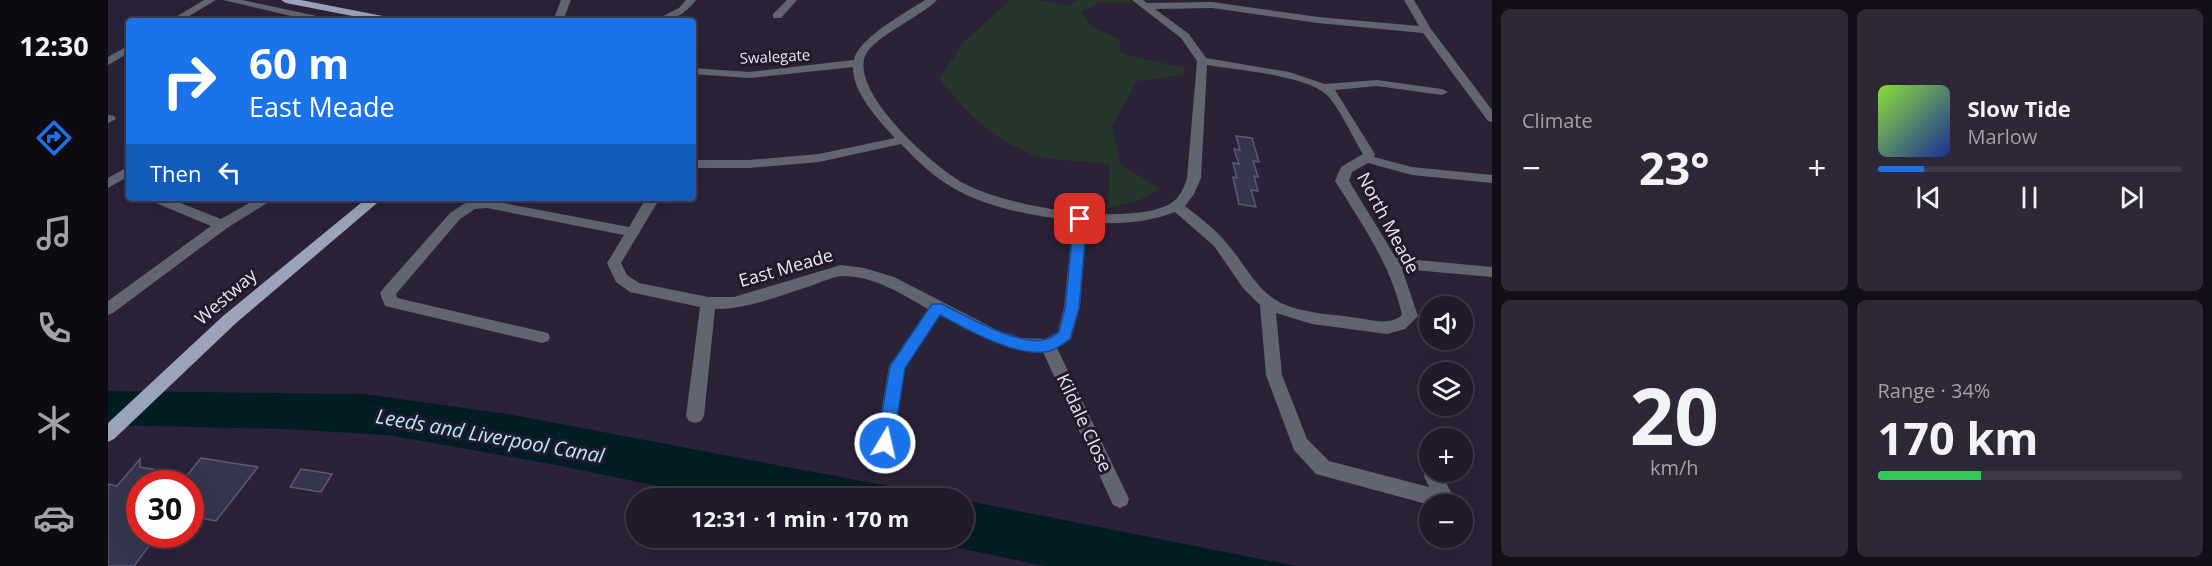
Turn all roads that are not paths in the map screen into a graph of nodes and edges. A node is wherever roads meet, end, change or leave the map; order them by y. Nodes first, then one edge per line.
1 (211, 0) edge
2 (228, 0) edge
3 (286, 0) edge
4 (566, 0) edge
5 (691, 0) edge
6 (792, 0) edge
7 (932, 0) edge
8 (1409, 0) edge
9 (1143, 3) edge
10 (777, 16) dead end
11 (179, 18) edge
12 (312, 18) edge
13 (360, 18) edge
14 (559, 18) edge
15 (665, 18) edge
16 (1426, 30) junction
17 (126, 50) edge
18 (1202, 60) junction
19 (108, 62) edge
20 (858, 63) junction
21 (696, 71) edge
22 (1325, 87) junction
23 (1427, 91) junction
24 (1442, 92) dead end
25 (1475, 94) junction
26 (1492, 98) edge
27 (1434, 103) dead end
28 (1492, 118) edge
29 (904, 140) junction
30 (1366, 159) junction
31 (696, 164) edge
32 (126, 172) edge
33 (1492, 179) edge
34 (111, 182) edge
35 (126, 186) edge
36 (163, 201) edge
37 (263, 201) edge
38 (372, 201) edge
39 (468, 201) edge
40 (651, 201) edge
41 (1176, 206) junction
42 (1080, 219) junction
43 (222, 225) junction
44 (632, 232) junction
45 (1391, 263) junction
46 (1492, 272) edge
47 (1267, 302) junction
48 (708, 303) junction
49 (937, 308) junction
50 (108, 309) edge
51 (542, 337) dead end
52 (1048, 346) junction
53 (695, 416) dead end
54 (108, 434) edge
55 (885, 443) dead end
56 (1419, 495) edge
57 (1120, 500) dead end

1 - 11 street
2 - 12 street
3 - 13 main road
4 - 14 street
5 - 15 street
6 - 10 street
7 - 20 street
8 - 16 street
9 - 16 street
9 - 18 street
16 - 25 street
17 - 19 street
18 - 22 street
18 - 41 street
20 - 21 street, Swalegate
20 - 29 street
22 - 23 street
22 - 30 street, North Meade
23 - 24 street
23 - 27 street
25 - 26 street
25 - 28 street
29 - 31 street
29 - 42 street
30 - 33 street
30 - 45 street, North Meade
32 - 34 street
34 - 35 street
36 - 43 street
37 - 43 street
38 - 54 main road, Westway
39 - 44 street
39 - 51 street
40 - 44 street, East Meade
41 - 42 street
41 - 47 street, North Meade
42 - 52 street
43 - 50 street
44 - 48 street, East Meade
45 - 46 street
45 - 47 street, North Meade
47 - 56 street
48 - 49 street, East Meade
48 - 53 street
49 - 52 street, East Meade
49 - 55 street
52 - 57 street, Kildale Close

